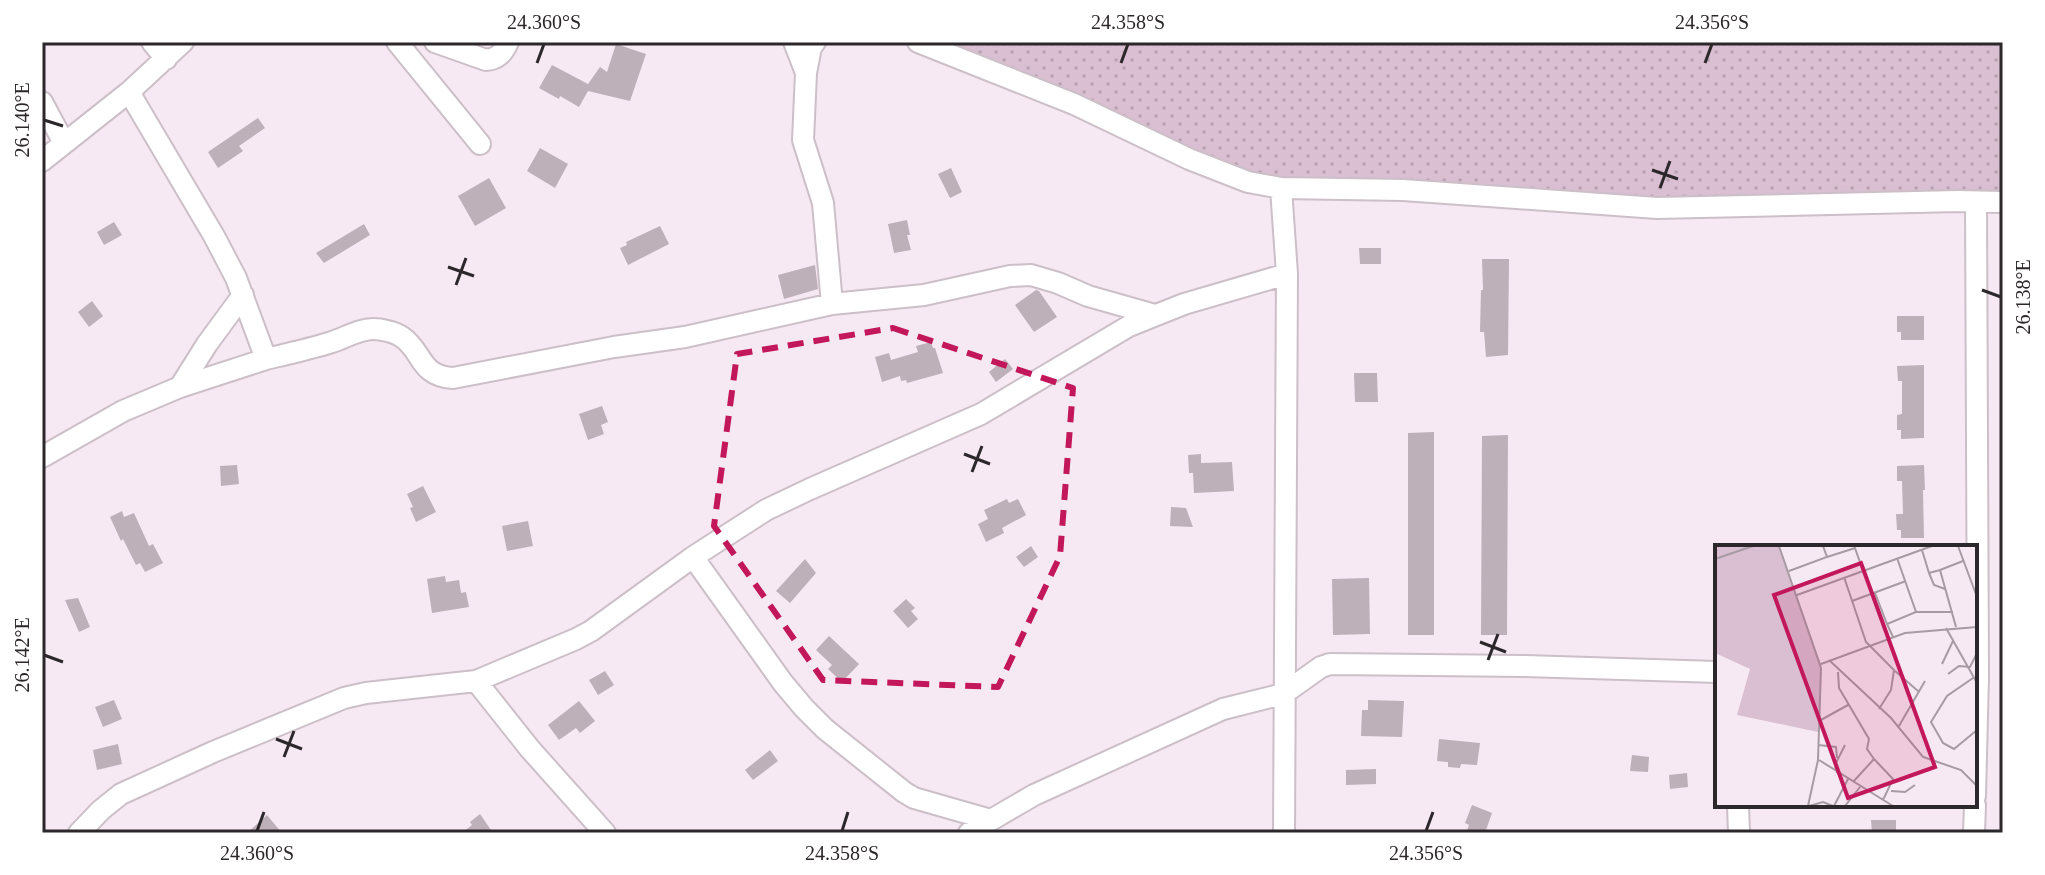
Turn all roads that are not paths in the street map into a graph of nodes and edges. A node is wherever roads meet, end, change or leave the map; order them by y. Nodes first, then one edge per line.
1 (152, 42) edge
2 (183, 42) edge
3 (397, 42) edge
4 (435, 42) edge
5 (508, 42) edge
6 (794, 42) edge
7 (815, 42) edge
8 (918, 42) edge
9 (166, 59) junction
10 (806, 73) junction
11 (129, 92) junction
12 (42, 102) edge
13 (64, 143) junction
14 (480, 144) dead end
15 (42, 161) edge
16 (1281, 188) junction
17 (1976, 202) junction
18 (2003, 202) edge
19 (1287, 274) junction
20 (243, 295) junction
21 (832, 304) junction
22 (1155, 315) junction
23 (266, 359) junction
24 (180, 387) junction
25 (42, 457) edge
26 (1977, 545) edge
27 (693, 557) junction
28 (1715, 672) edge
29 (476, 681) junction
30 (1283, 694) junction
31 (1738, 807) edge
32 (1975, 807) edge
33 (991, 820) junction
34 (79, 833) edge
35 (605, 833) edge
36 (969, 833) edge
37 (1284, 833) edge
38 (1739, 833) edge
39 (1974, 833) edge

1 - 9 street
2 - 9 street
3 - 14 street
4 - 5 street
6 - 10 street
7 - 10 street
8 - 16 street
9 - 11 street
10 - 21 street
11 - 13 street
11 - 20 street
12 - 13 street
13 - 15 street
16 - 17 street
16 - 19 street
17 - 18 street
17 - 26 street
19 - 22 street
19 - 30 street
20 - 23 street
20 - 24 street
21 - 22 street
21 - 23 street
22 - 27 street
23 - 24 street
24 - 25 street
27 - 29 street
27 - 33 street
28 - 30 street
29 - 34 street
29 - 35 street
30 - 33 street
30 - 37 street
31 - 38 street
32 - 39 street
33 - 36 street

